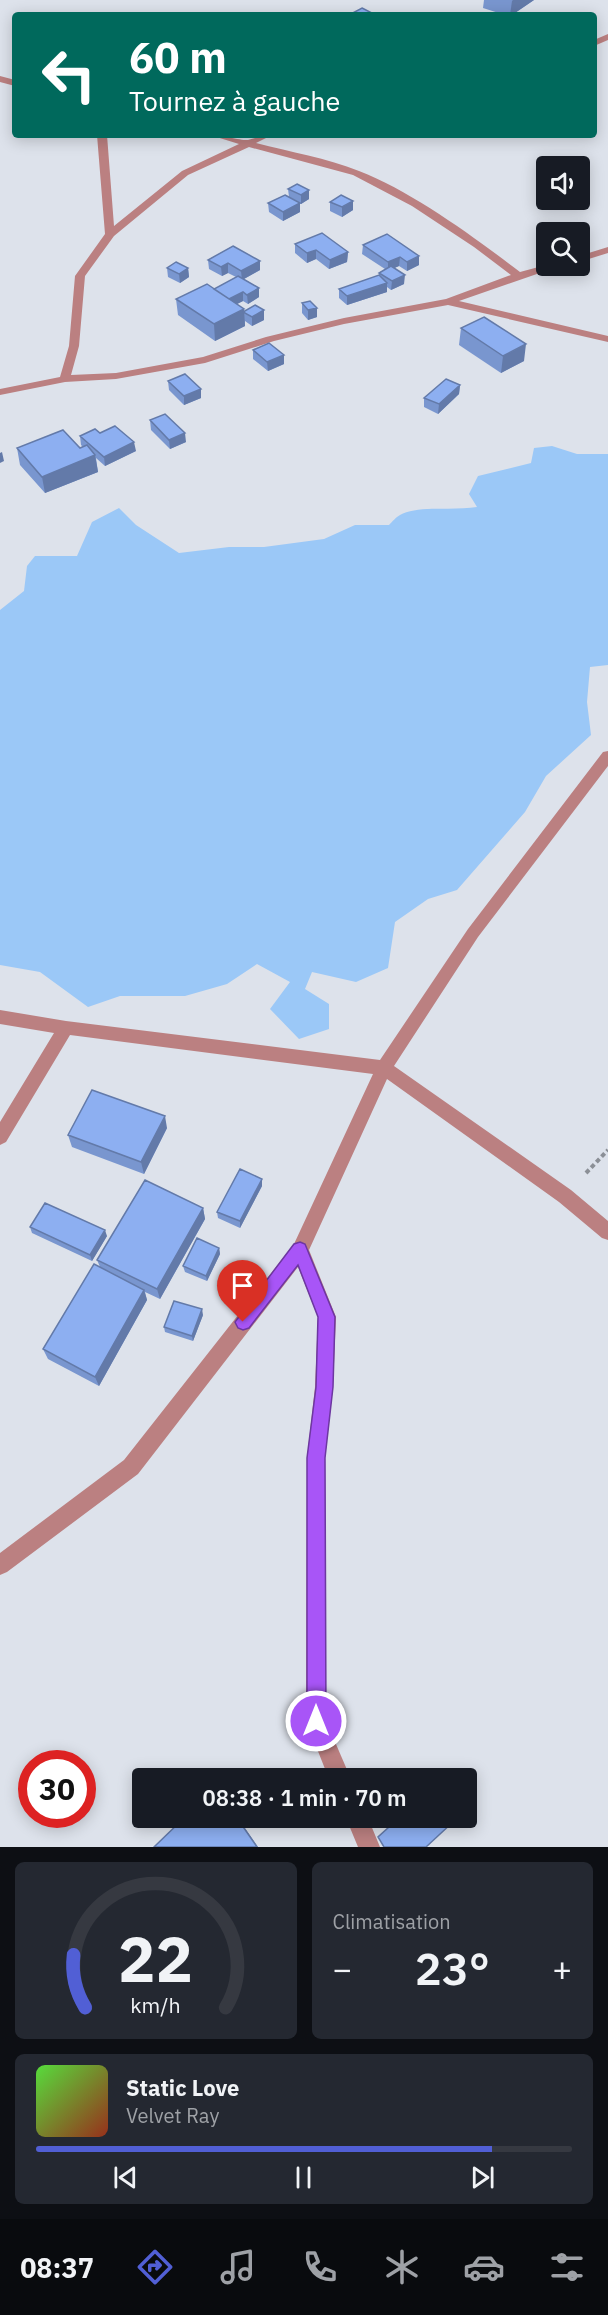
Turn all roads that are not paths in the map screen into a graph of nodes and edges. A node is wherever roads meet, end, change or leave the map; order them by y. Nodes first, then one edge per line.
1 (102, 138) edge
2 (228, 138) edge
3 (260, 138) edge
4 (249, 143) junction
5 (110, 234) junction
6 (608, 250) edge
7 (590, 256) edge
8 (536, 271) edge
9 (518, 276) junction
10 (448, 302) junction
11 (608, 339) edge
12 (65, 379) junction
13 (0, 393) edge
14 (608, 756) edge
15 (0, 1017) edge
16 (66, 1028) junction
17 (384, 1068) junction
18 (0, 1137) edge
19 (608, 1232) edge
20 (300, 1250) junction
21 (0, 1565) edge
22 (335, 1768) edge
23 (361, 1828) edge
24 (369, 1847) edge

1 - 5 street
2 - 4 street
3 - 4 street
4 - 5 street
4 - 9 street
5 - 12 street
6 - 7 street
8 - 9 street
9 - 10 street
10 - 11 street
10 - 12 street
12 - 13 street
14 - 17 street
15 - 16 street
16 - 17 street
16 - 18 street
17 - 19 street
17 - 20 street
20 - 21 street
20 - 22 street
23 - 24 street

